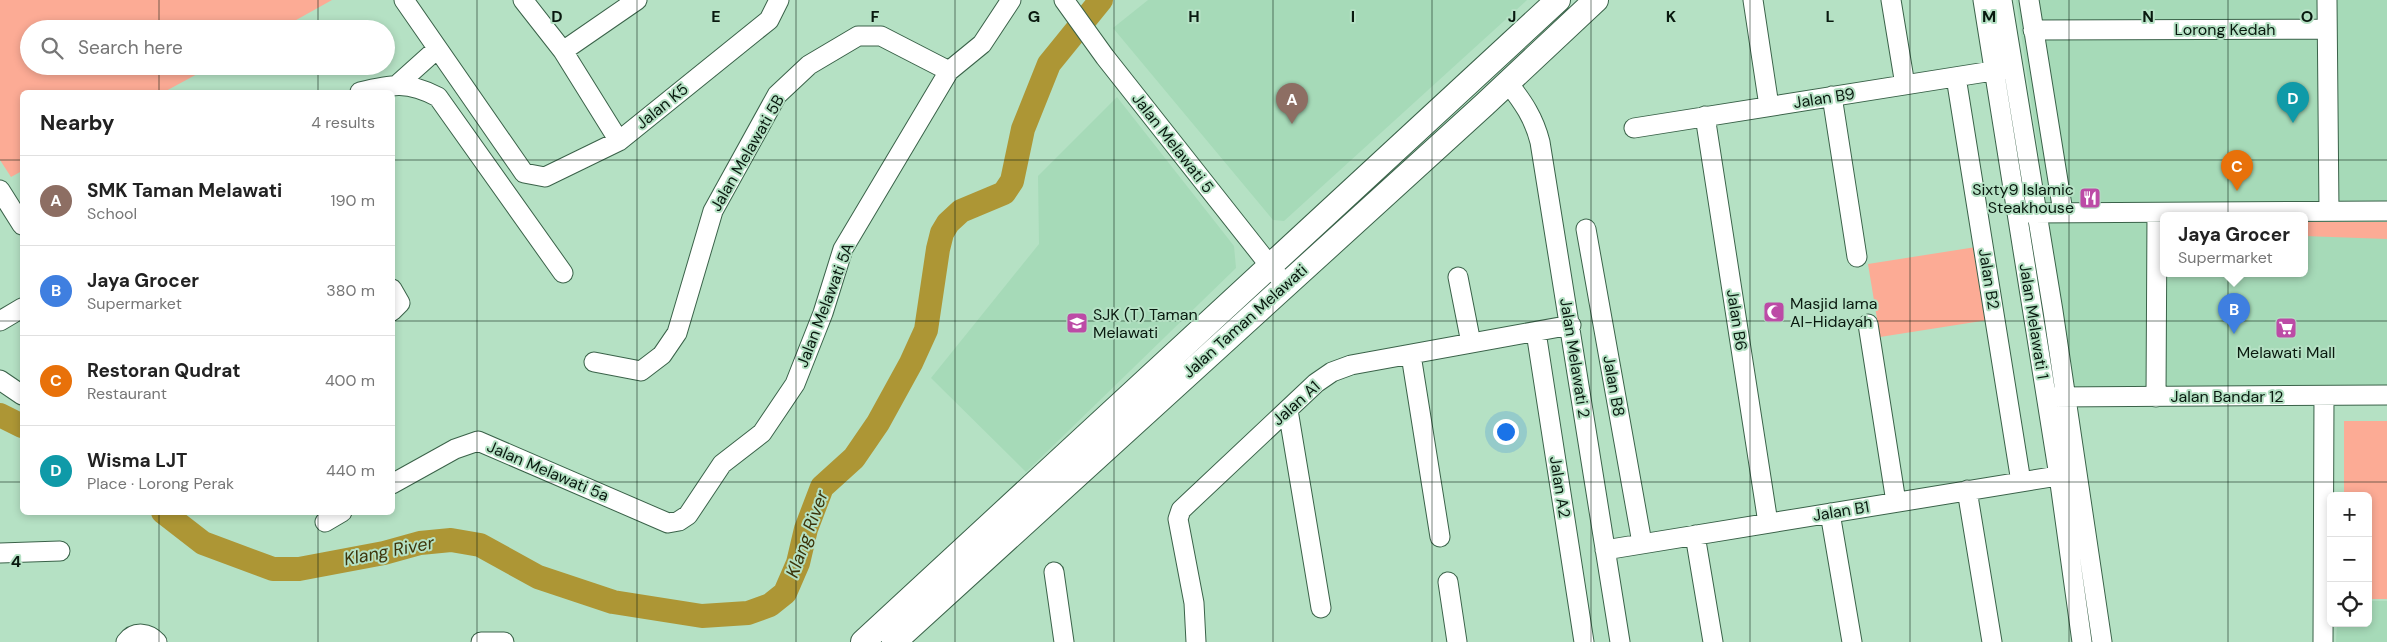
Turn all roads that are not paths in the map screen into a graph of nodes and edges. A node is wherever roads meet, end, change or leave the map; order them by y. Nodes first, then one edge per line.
1 (404, 0) edge
2 (523, 0) edge
3 (637, 0) edge
4 (779, 0) edge
5 (1011, 0) edge
6 (1064, 0) edge
7 (1558, 0) edge
8 (1596, 0) edge
9 (1753, 0) edge
10 (1891, 0) edge
11 (1983, 0) edge
12 (2002, 0) edge
13 (2028, 0) edge
14 (2327, 0) edge
15 (2327, 29) junction
16 (2033, 30) junction
17 (437, 50) junction
18 (563, 52) junction
19 (2014, 68) junction
20 (949, 71) junction
21 (1993, 71) junction
22 (1956, 77) junction
23 (2042, 82) junction
24 (1508, 83) junction
25 (398, 84) junction
26 (1905, 85) junction
27 (370, 90) edge
28 (1832, 96) junction
29 (1769, 106) junction
30 (1705, 116) junction
31 (2022, 117) junction
32 (1634, 128) dead end
33 (619, 140) junction
34 (0, 190) edge
35 (2329, 211) junction
36 (2387, 211) edge
37 (2063, 212) junction
38 (2272, 212) edge
39 (2038, 213) junction
40 (2016, 214) junction
41 (2157, 214) junction
42 (2160, 214) edge
43 (20, 222) edge
44 (1586, 229) dead end
45 (1857, 257) dead end
46 (563, 273) dead end
47 (1278, 276) junction
48 (1458, 277) dead end
49 (20, 309) edge
50 (0, 322) edge
51 (1868, 324) dead end
52 (1570, 325) junction
53 (1536, 332) junction
54 (1471, 343) junction
55 (1411, 354) junction
56 (594, 362) dead end
57 (0, 380) edge
58 (20, 394) edge
59 (2387, 395) edge
60 (2324, 396) junction
61 (2156, 397) junction
62 (2046, 398) junction
63 (2066, 398) junction
64 (1288, 410) junction
65 (2068, 474) junction
66 (395, 482) edge
67 (2022, 482) junction
68 (1967, 490) junction
69 (1896, 502) junction
70 (1830, 513) junction
71 (337, 515) edge
72 (679, 521) joint
73 (325, 522) dead end
74 (1768, 523) junction
75 (1695, 535) junction
76 (1440, 537) dead end
77 (1642, 544) junction
78 (1605, 550) junction
79 (60, 551) dead end
80 (0, 553) edge
81 (1054, 572) dead end
82 (1448, 582) dead end
83 (1321, 608) dead end
84 (126, 642) edge
85 (158, 642) edge
86 (481, 642) edge
87 (504, 642) edge
88 (863, 642) edge
89 (894, 642) edge
90 (1064, 642) edge
91 (1196, 642) edge
92 (1457, 642) edge
93 (1584, 642) edge
94 (1620, 642) edge
95 (1713, 642) edge
96 (1852, 642) edge
97 (1992, 642) edge
98 (2082, 642) edge
99 (2102, 642) edge
100 (2323, 642) edge

1 - 17 street
2 - 18 street
3 - 18 street
4 - 33 street, Jalan K5
5 - 20 street, Jalan Melawati 5A
6 - 47 street, Jalan Melawati 5
7 - 47 main road, Jalan Taman Melawati
8 - 24 main road, Jalan Taman Melawati
9 - 29 street
10 - 26 street
11 - 21 street, Jalan Melawati 1
12 - 19 street, Jalan Melawati 1
13 - 16 street
14 - 15 street
15 - 16 street, Lorong Kedah
15 - 35 street
16 - 23 street
17 - 25 street
17 - 33 street, Jalan K5
18 - 33 street
19 - 21 street, Jalan B9
19 - 31 street, Jalan Melawati 1
20 - 56 street, Jalan Melawati 5B
20 - 72 street, Jalan Melawati 5A
21 - 22 street, Jalan B9
21 - 40 street, Jalan Melawati 1
22 - 26 street, Jalan B9
22 - 67 street, Jalan B2
23 - 31 street
23 - 37 street
24 - 47 main road, Jalan Taman Melawati
24 - 52 street, Jalan Melawati 2
25 - 27 street
25 - 46 street
26 - 28 street, Jalan B9
28 - 29 street, Jalan B9
28 - 45 street
29 - 30 street, Jalan B9
30 - 32 street, Jalan B9
30 - 74 street, Jalan B6
31 - 39 street, Jalan Melawati 1
34 - 43 street
35 - 36 street
35 - 38 street
37 - 39 street
37 - 41 street
39 - 40 street
39 - 63 street, Jalan Melawati 1
40 - 62 street, Jalan Melawati 1
41 - 42 street
41 - 61 street
44 - 77 street, Jalan B8
47 - 88 main road, Jalan Taman Melawati
47 - 89 main road, Jalan Taman Melawati
48 - 54 street
49 - 50 street
51 - 69 street
52 - 53 street, Jalan A1
52 - 78 street, Jalan Melawati 2
53 - 54 street, Jalan A1
53 - 93 street, Jalan A2
54 - 55 street, Jalan A1
55 - 64 street, Jalan A1
55 - 76 street
57 - 58 street
59 - 60 street, Jalan Bandar 12
60 - 61 street, Jalan Bandar 12
60 - 100 street
61 - 63 street, Jalan Bandar 12
62 - 63 street, Jalan Bandar 12
62 - 65 street, Jalan Melawati 1
63 - 65 street, Jalan Melawati 1
64 - 83 street
64 - 91 street, Jalan A1
65 - 67 street, Jalan B1
65 - 98 street, Jalan Melawati 1
65 - 99 street, Jalan Melawati 1
66 - 72 street, Jalan Melawati 5a
67 - 68 street, Jalan B1
68 - 69 street, Jalan B1
68 - 97 street
69 - 70 street, Jalan B1
70 - 74 street, Jalan B1
70 - 96 street
71 - 73 street
74 - 75 street, Jalan B1
75 - 77 street, Jalan B1
75 - 95 street
77 - 78 street, Jalan B1
78 - 94 street, Jalan Melawati 2
79 - 80 street
81 - 90 street
82 - 92 street
84 - 85 street
86 - 87 street

